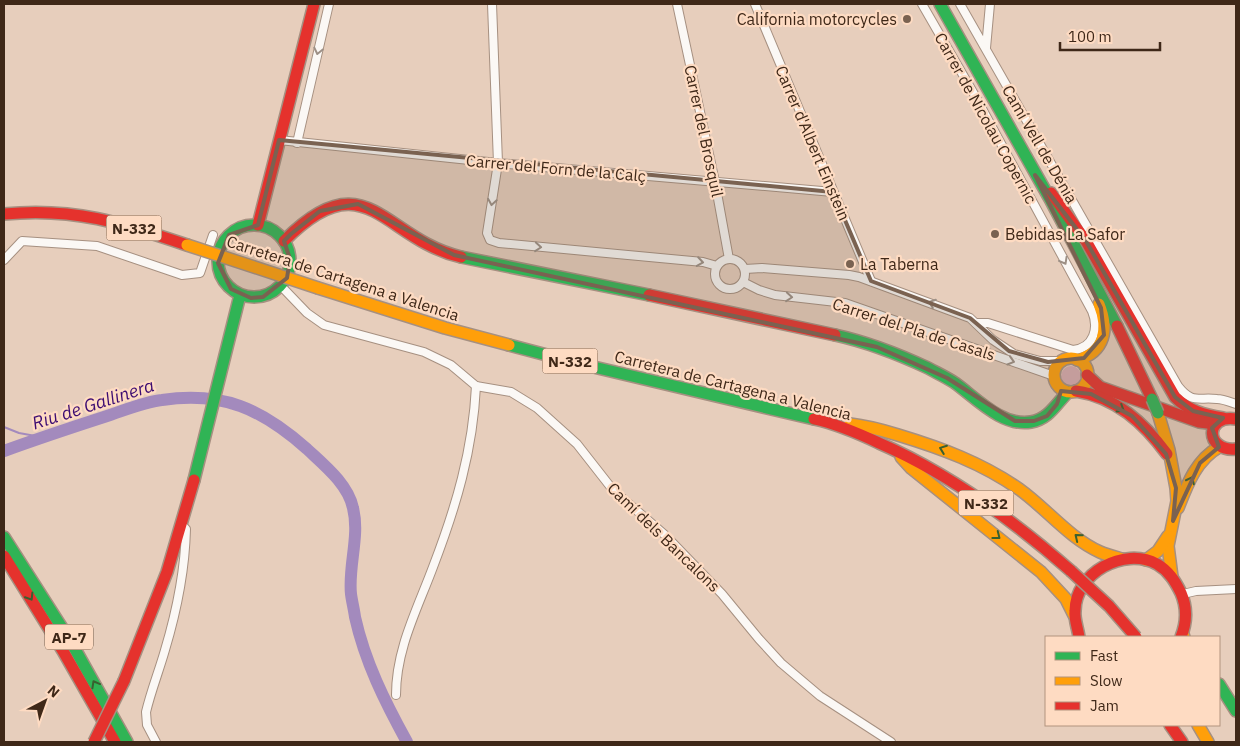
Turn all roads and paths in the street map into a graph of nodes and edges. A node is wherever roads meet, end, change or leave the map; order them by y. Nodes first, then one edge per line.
1 (314, 4) edge
2 (329, 4) edge
3 (492, 4) edge
4 (677, 4) edge
5 (755, 4) edge
6 (922, 4) edge
7 (940, 4) edge
8 (960, 4) edge
9 (990, 4) edge
10 (986, 48) junction
11 (279, 140) junction
12 (297, 143) junction
13 (498, 163) junction
14 (1035, 175) junction
15 (715, 182) junction
16 (833, 192) junction
17 (4, 214) edge
18 (258, 225) junction
19 (213, 235) dead end
20 (284, 241) junction
21 (729, 259) junction
22 (4, 260) edge
23 (717, 266) junction
24 (745, 269) junction
25 (743, 282) junction
26 (871, 282) junction
27 (281, 286) junction
28 (240, 295) junction
29 (976, 323) junction
30 (1092, 340) joint
31 (1077, 360) junction
32 (1061, 362) junction
33 (1087, 375) junction
34 (476, 386) junction
35 (1068, 386) junction
36 (1100, 386) junction
37 (1234, 403) edge
38 (826, 422) junction
39 (1222, 422) edge
40 (1219, 447) junction
41 (893, 449) junction
42 (1236, 449) edge
43 (1173, 466) junction
44 (1173, 521) junction
45 (181, 524) junction
46 (1169, 534) junction
47 (4, 537) edge
48 (4, 556) edge
49 (1122, 559) junction
50 (1146, 560) junction
51 (1172, 577) junction
52 (1236, 589) edge
53 (1183, 594) junction
54 (1074, 615) junction
55 (1079, 636) edge
56 (1135, 636) edge
57 (1183, 636) edge
58 (1220, 686) edge
59 (396, 695) dead end
60 (1236, 711) edge
61 (1171, 726) edge
62 (1199, 726) edge
63 (94, 742) edge
64 (115, 742) edge
65 (127, 742) edge
66 (156, 742) edge
67 (890, 742) edge
68 (1182, 742) edge
69 (1208, 742) edge

1 - 11 main road
2 -> 12 street
3 - 13 street
4 - 15 street, Carrer del Brosquil
5 - 16 street, Carrer d'Albert Einstein
6 -> 30 street, Carrer de Nicolau Copernic
7 - 14 main road
8 - 10 street, Camí Vell de Dénia
9 - 10 street
10 - 37 street, Camí Vell de Dénia
11 - 12 street, Carrer del Forn de la Calç
11 - 18 main road
12 - 13 street, Carrer del Forn de la Calç
13 - 15 street, Carrer del Forn de la Calç
13 -> 23 street
14 - 31 main road
14 - 39 main road
14 - 43 main road, bridge
15 - 16 street, Carrer del Forn de la Calç
15 - 21 street, Carrer del Brosquil
16 - 26 street, Carrer d'Albert Einstein
17 - 38 main road, Carretera de Cartagena a Valencia / N-332, bridge
18 - 20 main road
18 - 28 main road
19 - 22 street
20 - 27 main road
20 - 35 main road
21 - 23 street
21 - 24 street
23 - 25 street
24 - 25 street
24 - 26 street, Carrer del Pla de Casals
25 -> 35 street, Carrer del Pla de Casals
29 -> 26 street, Carrer del Pla de Casals
27 - 28 main road
27 - 34 street
28 - 45 main road
29 - 30 street, Carrer del Pla de Casals
29 - 32 street, Carrer del Pla de Casals
31 - 32 main road
31 - 33 main road
32 - 35 main road
33 - 35 main road
33 - 36 main road
34 - 59 street
34 - 67 street, Camí dels Bancalons
35 - 36 main road
35 -> 43 main road
36 - 39 main road
37 - 39 street
38 - 41 main road, Carretera de Cartagena a Valencia / N-332
49 -> 38 main road
39 - 40 main road
40 - 42 main road
44 -> 40 main road
41 -> 54 main road
41 - 56 main road, Carretera de Cartagena a Valencia / N-332, bridge
43 - 44 main road
44 - 46 main road
45 - 63 main road, bridge
45 - 66 street
46 - 50 main road
46 - 51 main road
65 -> 47 main road, AP-7
48 -> 64 main road, AP-7
49 - 50 main road
49 - 54 main road
50 - 51 main road
51 - 53 main road
52 - 53 street
53 - 57 main road
54 - 55 main road
58 - 60 main road
61 - 68 main road
62 - 69 main road

